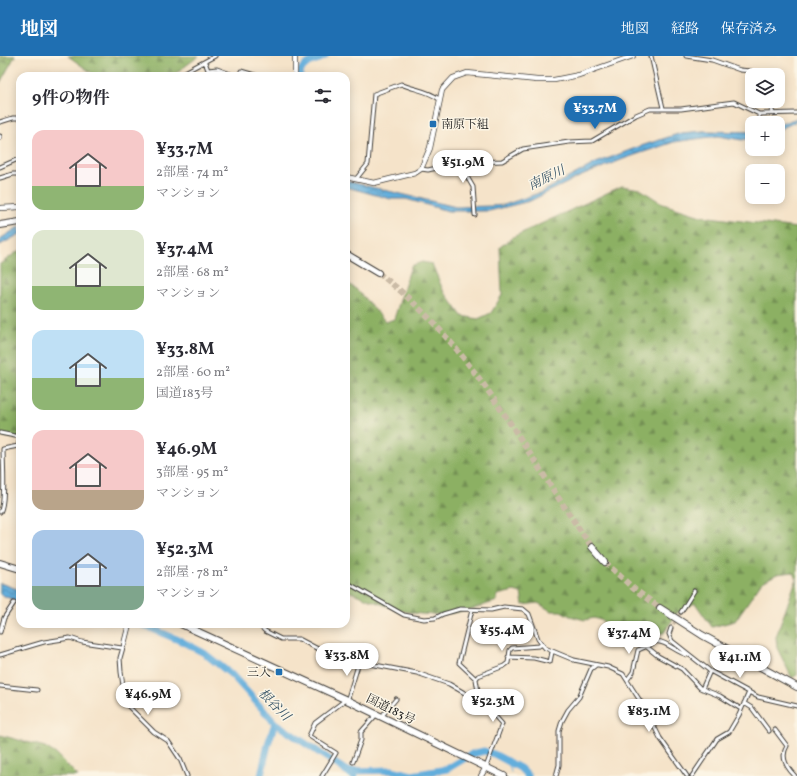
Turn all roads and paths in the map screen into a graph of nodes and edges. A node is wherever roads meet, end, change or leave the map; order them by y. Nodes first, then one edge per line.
1 (215, 56) edge
2 (295, 56) edge
3 (633, 56) edge
4 (651, 56) edge
5 (686, 56) edge
6 (205, 62) junction
7 (745, 70) edge
8 (185, 72) edge
9 (226, 72) edge
10 (295, 72) edge
11 (439, 99) junction
12 (663, 108) junction
13 (772, 108) edge
14 (797, 113) edge
15 (759, 114) joint
16 (773, 114) junction
17 (16, 118) edge
18 (0, 122) edge
19 (16, 160) dead end
20 (459, 163) junction
21 (0, 167) edge
22 (421, 169) junction
23 (16, 174) edge
24 (0, 178) edge
25 (350, 178) edge
26 (356, 179) junction
27 (16, 207) edge
28 (0, 208) edge
29 (475, 215) dead end
30 (16, 222) edge
31 (0, 225) edge
32 (350, 256) edge
33 (378, 273) tunnel mouth
34 (0, 433) edge
35 (16, 437) edge
36 (16, 446) edge
37 (0, 512) edge
38 (592, 547) tunnel mouth
39 (605, 562) tunnel mouth
40 (0, 563) edge
41 (16, 568) edge
42 (350, 584) edge
43 (694, 591) dead end
44 (14, 603) dead end
45 (660, 608) tunnel mouth
46 (472, 610) junction
47 (681, 612) tunnel mouth
48 (2, 619) edge
49 (128, 628) edge
50 (190, 628) edge
51 (263, 628) edge
52 (671, 628) dead end
53 (0, 632) edge
54 (542, 644) junction
55 (123, 646) junction
56 (647, 647) junction
57 (552, 652) junction
58 (0, 655) edge
59 (688, 655) junction
60 (508, 657) junction
61 (359, 662) junction
62 (596, 665) junction
63 (710, 671) junction
64 (476, 679) junction
65 (627, 680) junction
66 (0, 686) edge
67 (797, 687) edge
68 (702, 689) junction
69 (37, 690) dead end
70 (749, 692) junction
71 (479, 698) junction
72 (396, 699) dead end
73 (346, 700) junction
74 (744, 703) junction
75 (797, 706) edge
76 (741, 709) junction
77 (379, 716) junction
78 (775, 730) dead end
79 (769, 731) dead end
80 (353, 762) dead end
81 (486, 767) junction
82 (187, 776) edge
83 (322, 776) edge
84 (481, 776) edge
85 (504, 776) edge
86 (556, 776) edge
87 (687, 776) edge
88 (692, 776) edge
89 (795, 776) edge

1 - 6 street
2 - 10 main road
3 - 11 main road
4 - 12 street
5 - 7 street
6 - 8 street
6 - 9 street
11 - 22 main road
11 - 26 street
12 - 15 street
12 - 20 street
13 - 16 street
14 - 16 street
15 - 16 street
17 - 18 street
19 - 21 street
20 - 22 street
20 - 29 street
22 - 26 main road
23 - 24 street
25 - 26 main road
27 - 28 main road
30 - 31 highway
32 - 33 highway
34 - 35 street
36 - 37 street
38 - 39 highway
40 - 41 highway
42 - 46 street
43 - 47 street
44 - 48 street
45 - 67 highway
46 - 54 street
46 - 64 street
48 - 53 street
49 - 55 main road
50 - 73 highway, 国道183号
51 - 61 street
52 - 59 street
54 - 57 street
54 - 60 street
55 - 58 street
55 - 82 street
56 - 59 street
56 - 65 street
56 - 68 street
57 - 60 street
57 - 62 street
59 - 63 street
60 - 64 street
61 - 71 street
61 - 73 street
62 - 65 street
62 - 86 street
63 - 68 street
63 - 70 street
64 - 71 street
65 - 87 street
66 - 69 street
68 - 76 street
70 - 74 street
70 - 75 street
71 - 81 street
72 - 77 street
73 - 77 highway, 国道183号
73 - 83 street
74 - 76 street
74 - 79 street
76 - 88 street
77 - 80 street
77 - 81 highway, 国道183号
78 - 89 street
81 - 84 main road
81 - 85 highway, 国道183号

